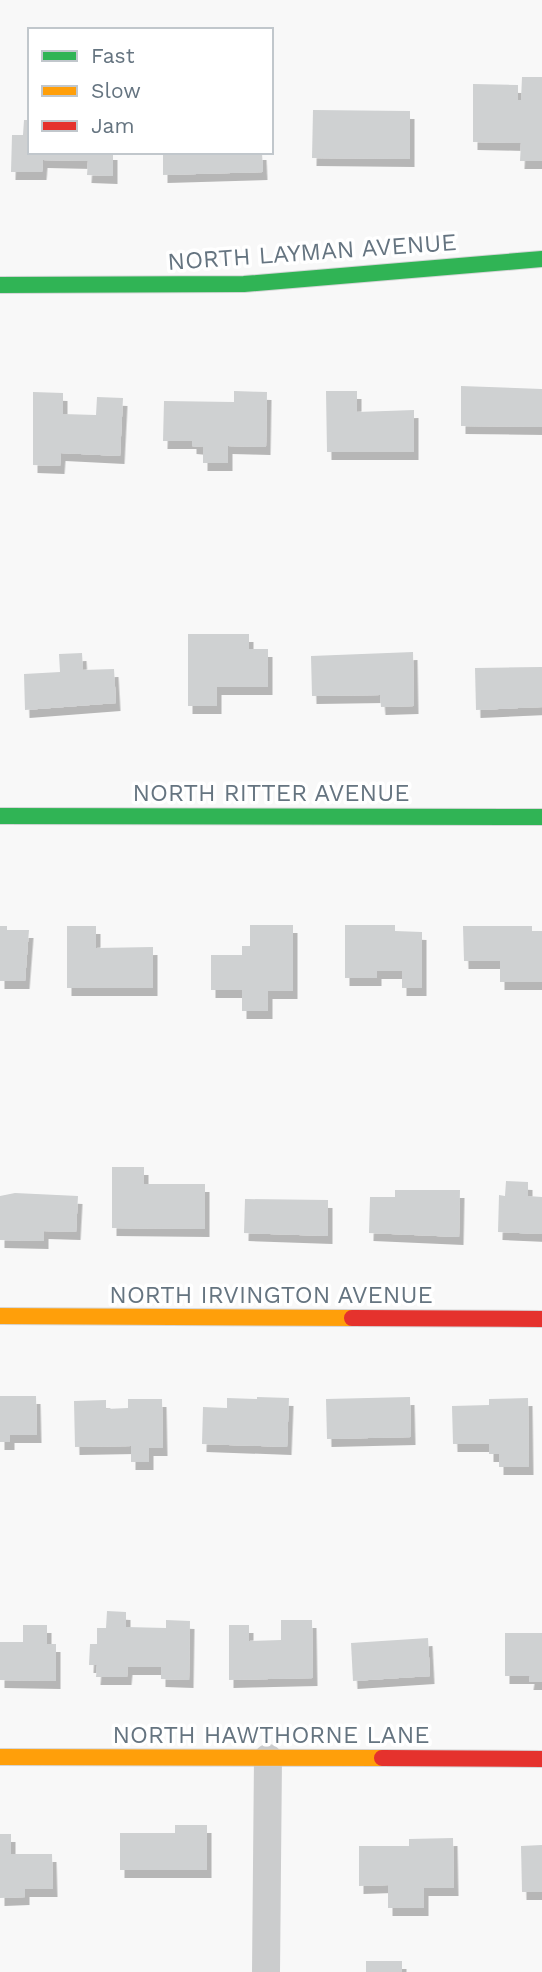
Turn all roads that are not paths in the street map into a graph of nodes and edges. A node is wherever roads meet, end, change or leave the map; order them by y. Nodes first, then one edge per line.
1 (542, 259) edge
2 (0, 285) edge
3 (0, 816) edge
4 (542, 817) edge
5 (0, 1316) edge
6 (542, 1319) edge
7 (0, 1757) edge
8 (268, 1758) junction
9 (542, 1759) edge
10 (266, 1972) edge

1 - 2 street, NORTH LAYMAN AVENUE
3 - 4 street, NORTH RITTER AVENUE
5 - 6 street, NORTH IRVINGTON AVENUE
7 - 8 street, NORTH HAWTHORNE LANE
8 - 9 street, NORTH HAWTHORNE LANE
8 - 10 street

